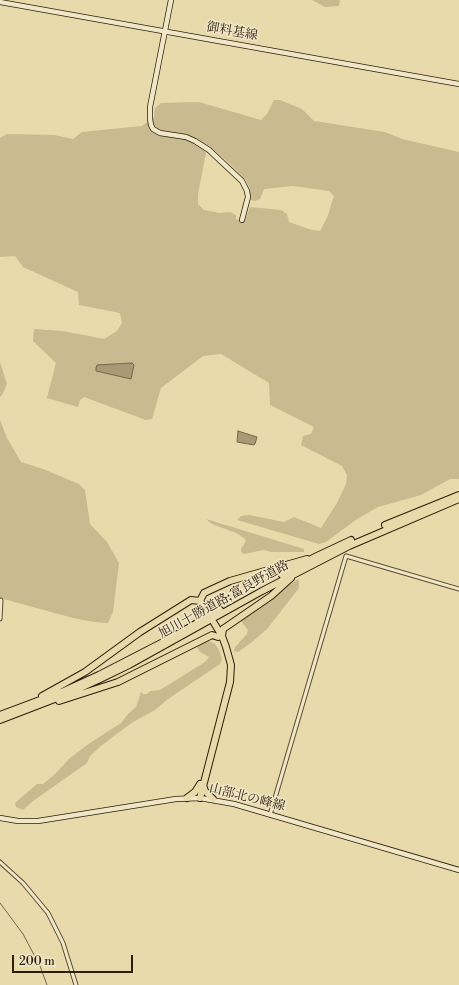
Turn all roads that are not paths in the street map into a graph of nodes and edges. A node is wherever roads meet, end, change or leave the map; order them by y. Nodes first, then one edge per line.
1 (171, 0) edge
2 (0, 2) edge
3 (166, 31) junction
4 (459, 84) edge
5 (242, 220) dead end
6 (459, 494) edge
7 (459, 499) edge
8 (317, 556) junction
9 (298, 571) junction
10 (459, 589) edge
11 (1, 600) dead end
12 (200, 601) junction
13 (207, 614) dead end
14 (0, 619) edge
15 (212, 624) dead end
16 (220, 636) junction
17 (24, 709) junction
18 (0, 715) edge
19 (0, 720) edge
20 (201, 785) junction
21 (187, 798) junction
22 (198, 798) junction
23 (213, 799) junction
24 (270, 815) junction
25 (0, 818) edge
26 (0, 862) edge
27 (459, 870) edge
28 (76, 985) edge

1 - 3 street
2 - 3 street, 御料基線
3 - 4 street, 御料基線
3 - 5 street
6 - 8 highway, 旭川十勝道路;富良野道路
7 - 9 highway, 旭川十勝道路;富良野道路
8 - 12 highway
8 - 17 highway, 旭川十勝道路;富良野道路
9 - 16 highway
9 - 17 highway, 旭川十勝道路;富良野道路
10 - 24 street
11 - 14 street
12 - 13 highway
12 - 17 highway
15 - 16 highway
16 - 17 highway
16 - 20 highway
17 - 18 highway, 旭川十勝道路;富良野道路
17 - 19 highway, 旭川十勝道路;富良野道路
20 - 21 highway
20 - 22 highway
20 - 23 highway
21 - 22 street, 山部北の峰線
21 - 25 street, 山部北の峰線
22 - 23 street, 山部北の峰線
23 - 24 street, 山部北の峰線
24 - 27 street, 山部北の峰線
26 - 28 street

